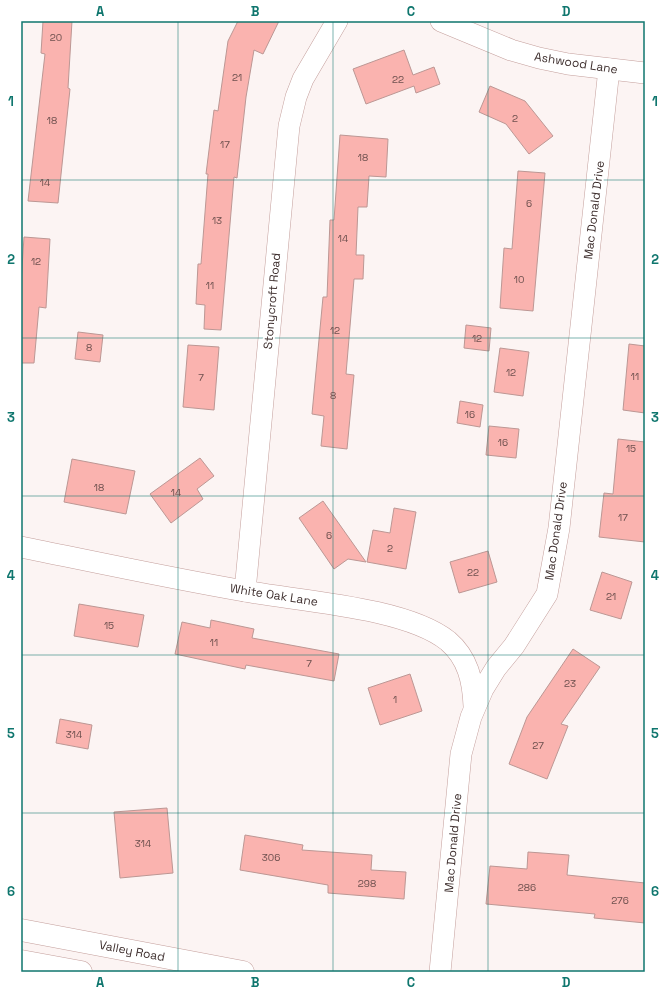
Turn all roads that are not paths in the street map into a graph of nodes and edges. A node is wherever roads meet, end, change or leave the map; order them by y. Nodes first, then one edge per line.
1 (337, 21) edge
2 (442, 21) edge
3 (609, 69) junction
4 (645, 73) edge
5 (21, 547) edge
6 (245, 591) junction
7 (474, 709) junction
8 (21, 930) edge
9 (21, 961) edge
10 (81, 972) edge
11 (243, 972) edge
12 (440, 972) edge

1 - 6 street, Stonycroft Road
2 - 3 street, Ashwood Lane
3 - 4 street, Ashwood Lane
3 - 7 street, Mac Donald Drive
5 - 6 street, White Oak Lane
6 - 7 street, White Oak Lane
7 - 12 street, Mac Donald Drive
8 - 11 main road, Valley Road
9 - 10 main road

